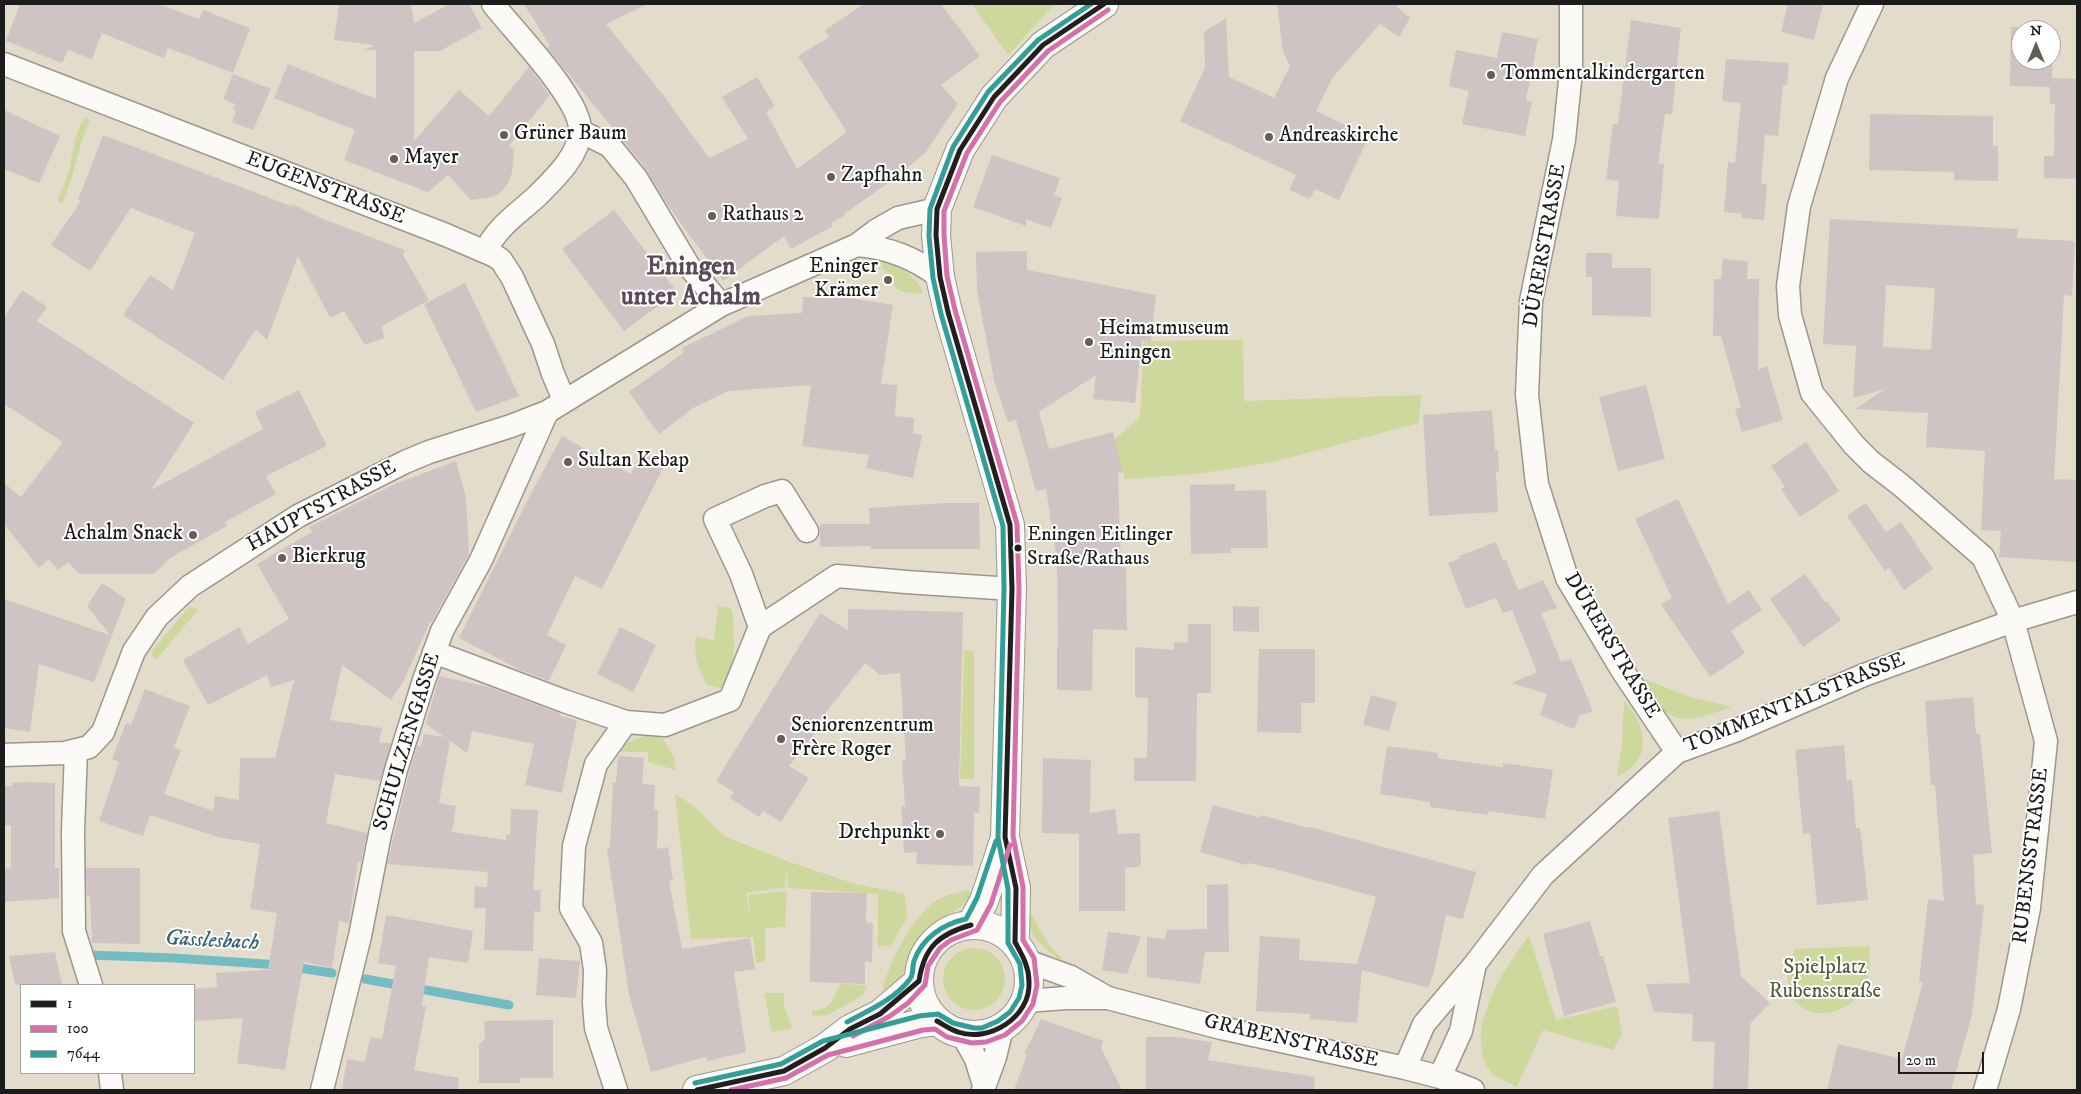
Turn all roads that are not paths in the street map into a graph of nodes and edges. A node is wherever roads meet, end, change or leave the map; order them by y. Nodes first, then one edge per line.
1 (493, 4) edge
2 (1104, 4) edge
3 (1571, 4) edge
4 (1872, 4) edge
5 (4, 64) edge
6 (580, 131) junction
7 (937, 209) junction
8 (857, 245) junction
9 (486, 251) junction
10 (940, 277) junction
11 (721, 305) junction
12 (555, 406) junction
13 (807, 531) dead end
14 (1012, 589) junction
15 (2077, 602) edge
16 (2013, 621) junction
17 (760, 627) junction
18 (434, 652) junction
19 (626, 722) junction
20 (76, 751) junction
21 (1677, 752) junction
22 (4, 755) edge
23 (1005, 836) junction
24 (970, 925) junction
25 (1021, 952) junction
26 (1475, 964) junction
27 (919, 981) junction
28 (91, 984) edge
29 (1108, 998) junction
30 (1026, 1001) junction
31 (937, 1021) junction
32 (1002, 1028) junction
33 (962, 1034) junction
34 (825, 1048) junction
35 (1405, 1068) junction
36 (110, 1074) edge
37 (1440, 1077) junction
38 (984, 1088) edge
39 (112, 1090) edge
40 (322, 1090) edge
41 (616, 1090) edge
42 (697, 1090) edge
43 (1473, 1090) edge
44 (1985, 1090) edge

1 - 6 street
2 - 7 main road
3 - 21 street, DÜRERSTRASSE
4 - 16 street, RUBENSSTRASSE
5 - 9 street, EUGENSTRASSE
6 - 9 street
6 - 11 street
7 - 8 street, HAUPTSTRASSE
7 - 10 main road
8 - 10 street
8 - 11 street, HAUPTSTRASSE
9 - 12 street, EUGENSTRASSE
10 - 14 main road
11 - 12 street, HAUPTSTRASSE
12 - 18 street, SCHULZENGASSE
12 - 20 street, HAUPTSTRASSE
13 - 17 street
14 - 17 street
14 - 23 main road
15 - 16 street, TOMMENTALSTRASSE
16 - 21 street, TOMMENTALSTRASSE
16 - 44 street, RUBENSSTRASSE
17 - 19 street
18 - 19 street
18 - 40 street, SCHULZENGASSE
19 - 41 street
20 - 22 street
20 - 28 street
21 - 26 street, TOMMENTALSTRASSE
23 - 24 main road
23 - 25 main road
24 - 25 main road
24 - 27 main road
25 - 29 street, GRABENSTRASSE
25 - 30 main road
26 - 35 street, TOMMENTALSTRASSE
26 - 37 street, TOMMENTALSTRASSE
27 - 31 main road
27 - 34 main road
29 - 30 street, GRABENSTRASSE
29 - 35 street, GRABENSTRASSE
30 - 32 main road
31 - 33 main road
31 - 34 main road
32 - 33 main road
32 - 38 street
33 - 38 street
34 - 42 main road
35 - 37 street, GRABENSTRASSE
36 - 39 street
37 - 43 street, GRABENSTRASSE

